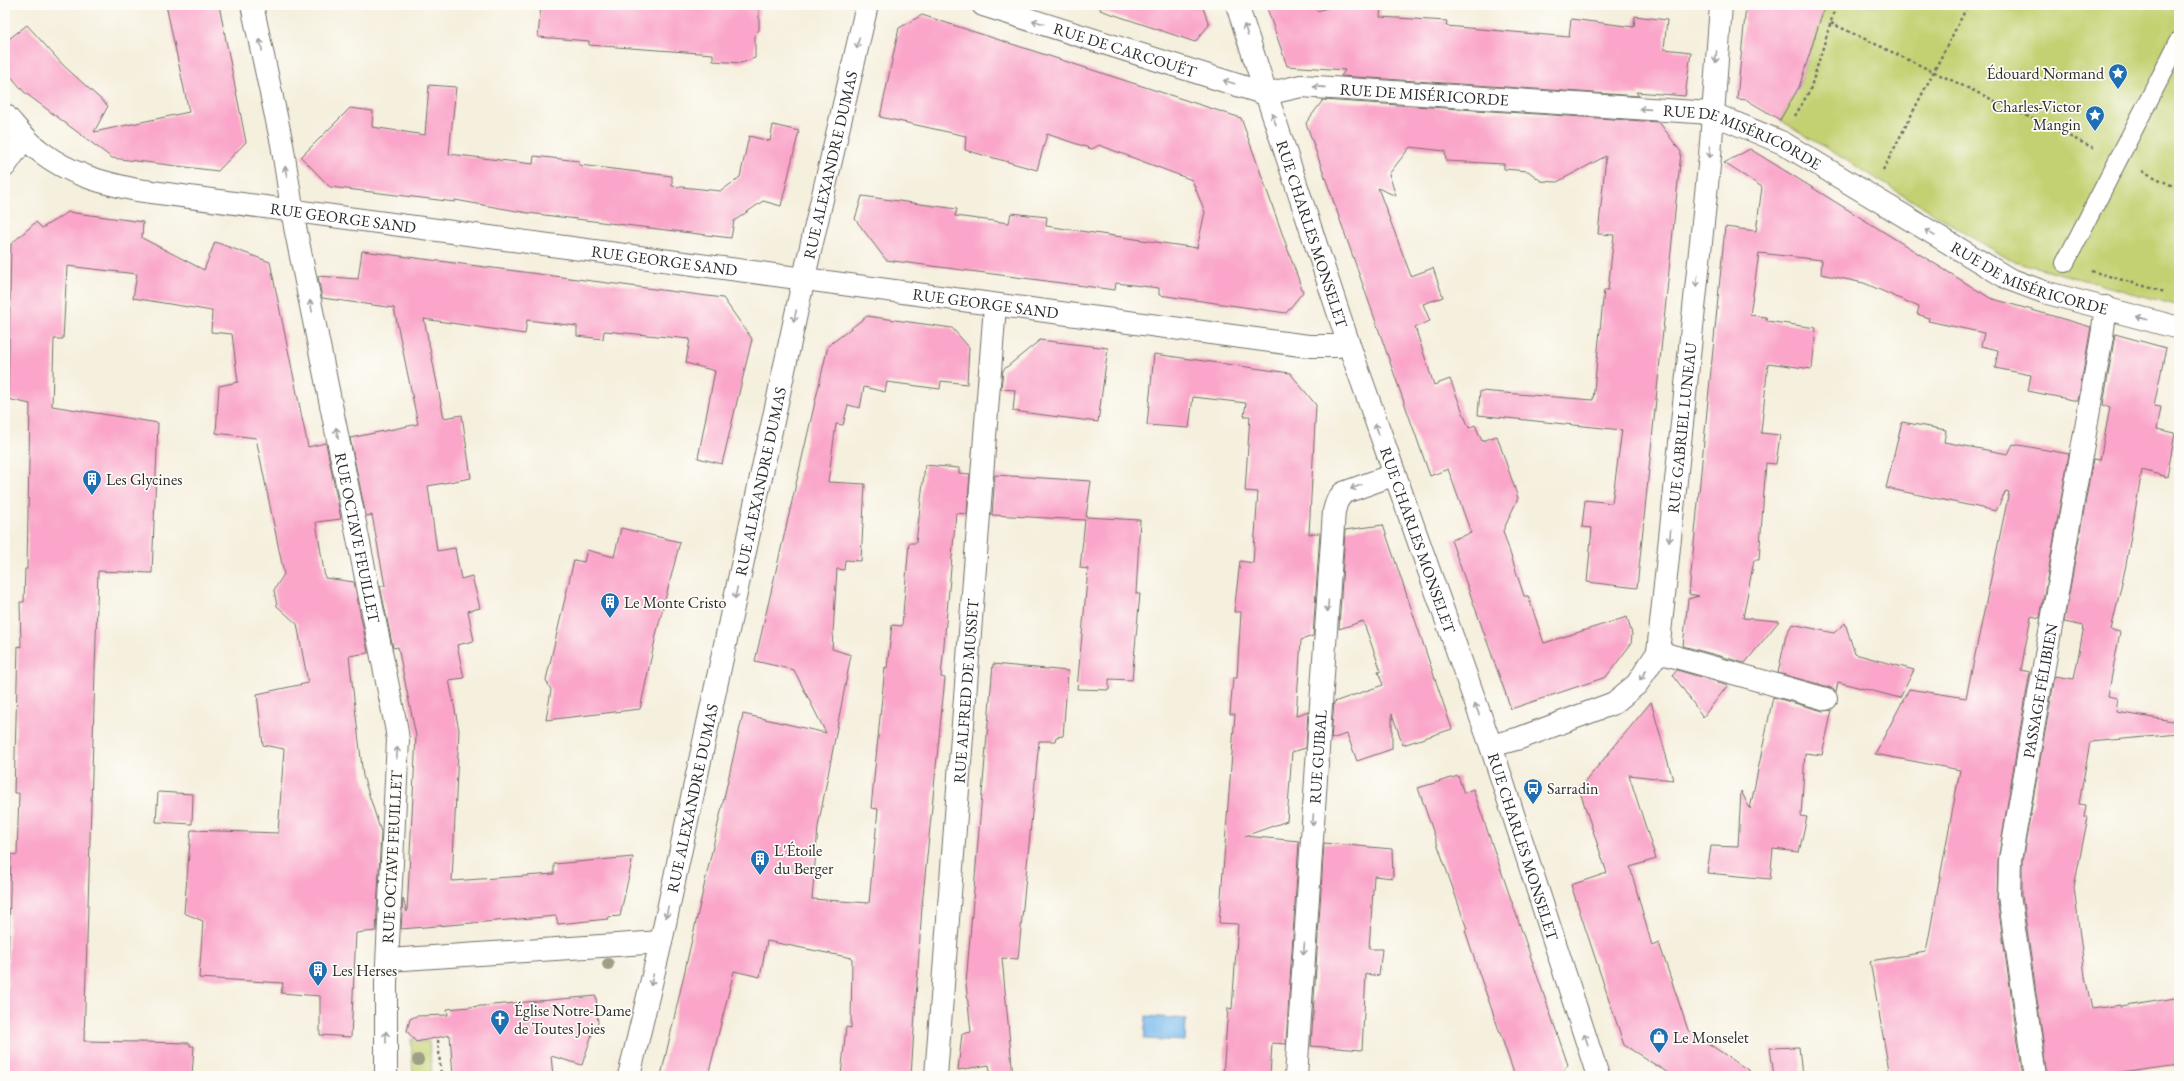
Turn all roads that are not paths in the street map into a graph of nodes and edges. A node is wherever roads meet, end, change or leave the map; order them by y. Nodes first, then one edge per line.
1 (252, 5) edge
2 (867, 5) edge
3 (983, 5) edge
4 (1237, 5) edge
5 (1721, 5) edge
6 (2179, 40) edge
7 (1266, 94) junction
8 (1711, 113) junction
9 (5, 114) edge
10 (24, 137) junction
11 (5, 166) edge
12 (292, 210) junction
13 (2065, 263) road end
14 (804, 278) junction
15 (995, 306) junction
16 (2106, 307) junction
17 (2179, 328) edge
18 (1348, 342) junction
19 (1393, 475) junction
20 (1658, 652) junction
21 (1826, 698) dead end
22 (1490, 746) junction
23 (661, 942) junction
24 (388, 960) junction
25 (386, 1076) edge
26 (629, 1076) edge
27 (936, 1076) edge
28 (1296, 1076) edge
29 (1598, 1076) edge
30 (2036, 1076) edge

12 -> 1 street, RUE OCTAVE FEUILLET
2 -> 14 street, RUE ALEXANDRE DUMAS
7 -> 3 street, RUE DE CARCOUËT
7 -> 4 street, RUE CHARLES MONSELET
5 -> 8 street, RUE GABRIEL LUNEAU
6 - 13 lane
8 -> 7 street, RUE DE MISÉRICORDE
18 -> 7 street, RUE CHARLES MONSELET
16 -> 8 street, RUE DE MISÉRICORDE
8 -> 20 street, RUE GABRIEL LUNEAU
9 - 10 street, RUE GEORGE SAND
10 - 11 street
10 - 12 street, RUE GEORGE SAND
12 - 14 street, RUE GEORGE SAND
24 -> 12 street, RUE OCTAVE FEUILLET
14 - 15 street, RUE GEORGE SAND
14 -> 23 street, RUE ALEXANDRE DUMAS
15 - 18 street, RUE GEORGE SAND
15 - 27 street, RUE ALFRED DE MUSSET
17 -> 16 street, RUE DE MISÉRICORDE
16 - 30 street, PASSAGE FÉLIBIEN
19 -> 18 street, RUE CHARLES MONSELET
22 -> 19 street, RUE CHARLES MONSELET
19 -> 28 street, RUE GUIBAL
20 - 21 street
20 -> 22 street, RUE GABRIEL LUNEAU
29 -> 22 street, RUE CHARLES MONSELET
23 - 24 street
23 -> 26 street, RUE ALEXANDRE DUMAS
25 -> 24 street, RUE OCTAVE FEUILLET

